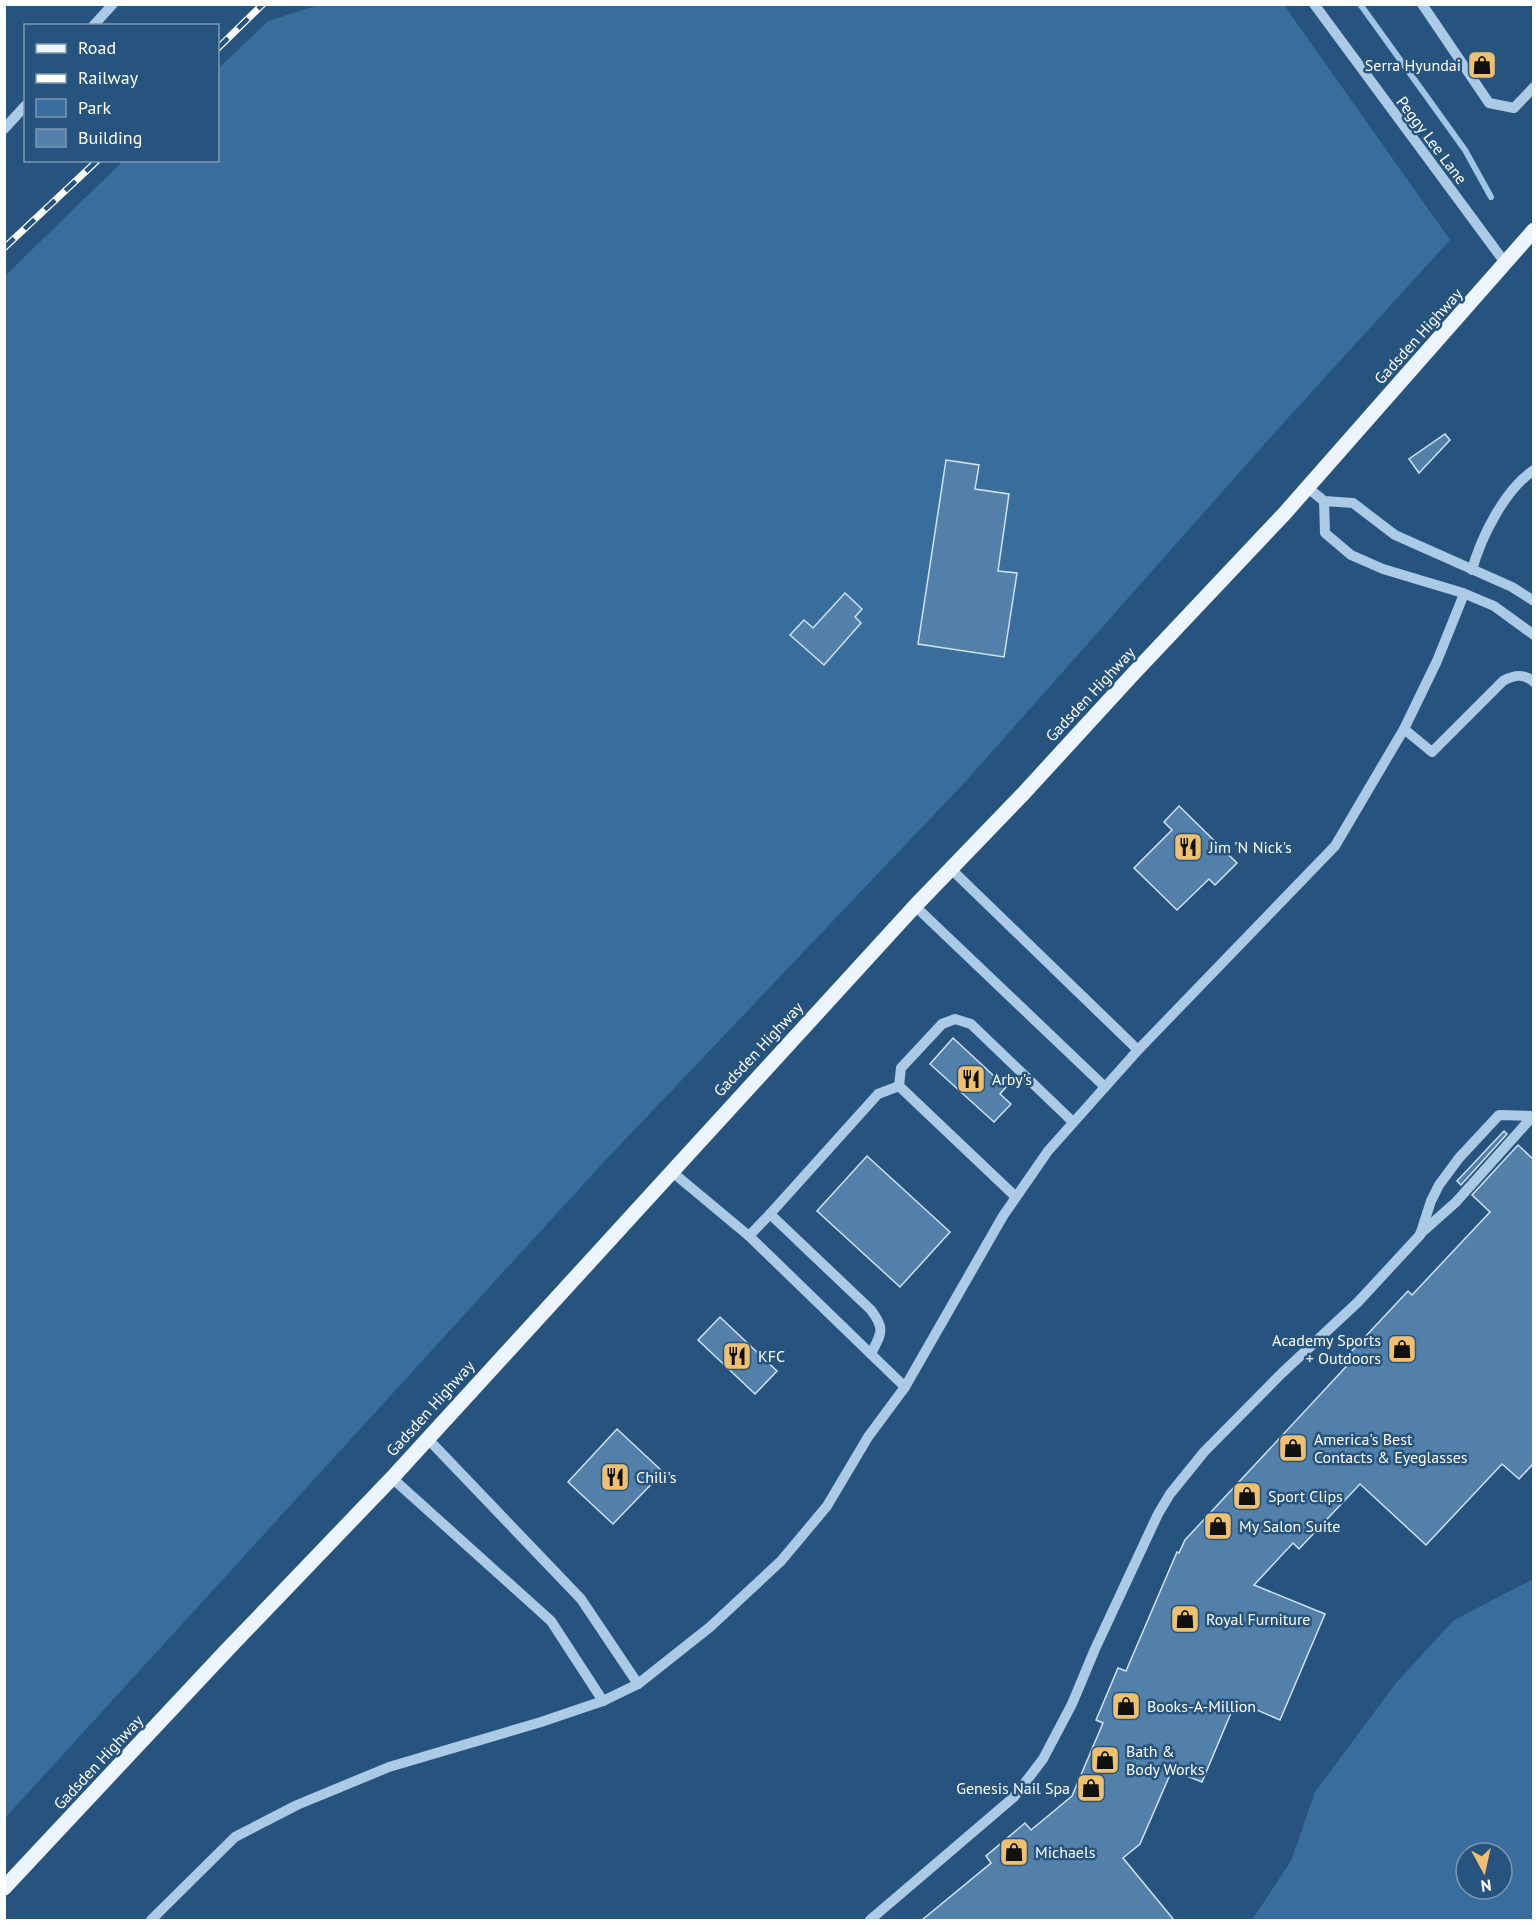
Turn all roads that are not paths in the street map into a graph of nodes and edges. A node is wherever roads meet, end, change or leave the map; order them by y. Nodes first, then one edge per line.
1 (113, 4) edge
2 (1314, 4) edge
3 (1422, 4) edge
4 (95, 24) edge
5 (1533, 87) edge
6 (24, 107) edge
7 (4, 129) edge
8 (1533, 230) edge
9 (1506, 264) junction
10 (1533, 470) edge
11 (1308, 488) junction
12 (1324, 501) junction
13 (1472, 570) junction
14 (1464, 594) junction
15 (1533, 601) edge
16 (1533, 635) edge
17 (1533, 682) edge
18 (1404, 729) junction
19 (951, 869) junction
20 (915, 906) junction
21 (1138, 1050) junction
22 (899, 1086) junction
23 (1105, 1087) junction
24 (1533, 1116) edge
25 (1073, 1122) junction
26 (671, 1171) junction
27 (1016, 1197) junction
28 (770, 1214) junction
29 (1420, 1235) junction
30 (748, 1236) junction
31 (871, 1354) junction
32 (905, 1387) junction
33 (427, 1438) junction
34 (392, 1478) junction
35 (638, 1684) junction
36 (603, 1701) junction
37 (4, 1888) edge
38 (151, 1920) edge
39 (870, 1920) edge

1 - 4 street
2 - 9 street, Peggy Lee Lane
3 - 5 street
6 - 7 street
8 - 9 main road, Gadsden Highway
9 - 11 main road, Gadsden Highway
10 - 13 street
11 - 12 street
11 - 19 main road, Gadsden Highway
12 - 13 street
12 - 14 street
13 - 15 street
14 - 16 street
14 - 18 street
17 - 18 street
18 - 21 street
19 - 20 main road, Gadsden Highway
19 - 21 street
20 - 23 street
20 - 26 main road, Gadsden Highway
21 - 23 street
22 - 25 street
22 - 27 street
22 - 28 street
23 - 25 street
24 - 29 street
24 - 29 street
25 - 27 street
26 - 30 street
26 - 33 main road, Gadsden Highway
27 - 32 street
28 - 30 street
28 - 31 street
29 - 39 street
30 - 31 street
31 - 32 street
32 - 35 street
33 - 34 main road, Gadsden Highway
33 - 35 street
34 - 36 street
34 - 37 main road, Gadsden Highway
35 - 36 street
36 - 38 street

